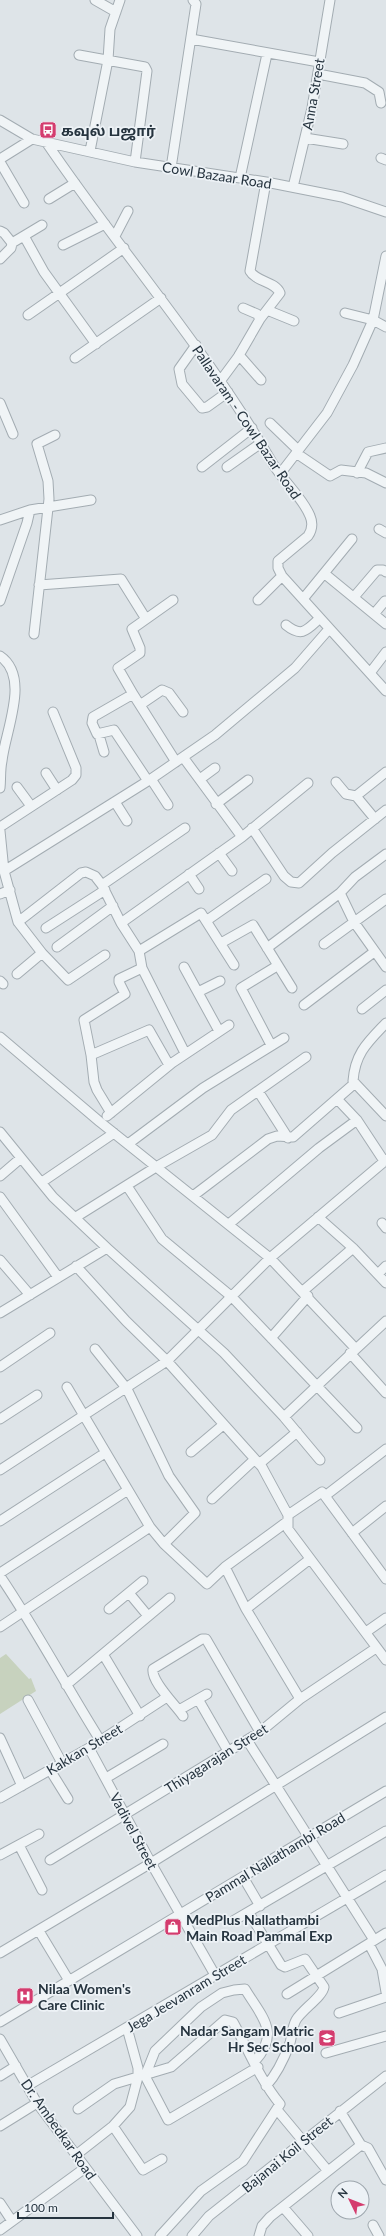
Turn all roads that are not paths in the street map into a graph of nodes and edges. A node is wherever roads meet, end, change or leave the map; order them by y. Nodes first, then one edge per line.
1 (96, 0) edge
2 (120, 0) edge
3 (193, 0) edge
4 (330, 0) edge
5 (116, 12) junction
6 (191, 39) junction
7 (267, 54) junction
8 (79, 55) dead end
9 (108, 60) junction
10 (319, 62) junction
11 (318, 74) junction
12 (381, 102) dead end
13 (0, 120) edge
14 (304, 138) junction
15 (32, 139) junction
16 (46, 142) junction
17 (343, 144) dead end
18 (90, 151) junction
19 (0, 159) edge
20 (0, 162) edge
21 (136, 162) junction
22 (171, 168) junction
23 (240, 178) junction
24 (266, 182) junction
25 (75, 183) junction
26 (293, 187) junction
27 (49, 199) dead end
28 (24, 202) dead end
29 (128, 211) dead end
30 (386, 212) edge
31 (105, 224) junction
32 (42, 225) dead end
33 (0, 232) edge
34 (24, 236) junction
35 (115, 236) junction
36 (12, 243) junction
37 (63, 245) dead end
38 (124, 248) junction
39 (386, 256) edge
40 (0, 259) edge
41 (60, 292) junction
42 (161, 298) junction
43 (243, 308) dead end
44 (267, 310) junction
45 (345, 313) dead end
46 (28, 315) dead end
47 (260, 319) junction
48 (373, 320) junction
49 (294, 321) dead end
50 (386, 327) edge
51 (96, 344) junction
52 (196, 345) junction
53 (240, 355) junction
54 (75, 358) dead end
55 (221, 380) junction
56 (261, 380) dead end
57 (228, 392) junction
58 (0, 403) edge
59 (3, 419) edge
60 (270, 423) dead end
61 (252, 428) junction
62 (13, 434) dead end
63 (55, 435) dead end
64 (261, 443) junction
65 (386, 448) edge
66 (297, 451) junction
67 (202, 467) dead end
68 (227, 467) dead end
69 (357, 473) junction
70 (280, 474) junction
71 (386, 483) edge
72 (91, 500) dead end
73 (47, 509) junction
74 (30, 510) junction
75 (0, 520) edge
76 (352, 539) dead end
77 (386, 572) edge
78 (325, 574) junction
79 (282, 576) junction
80 (39, 585) junction
81 (354, 597) junction
82 (303, 599) junction
83 (173, 600) dead end
84 (258, 600) dead end
85 (0, 601) edge
86 (385, 601) edge
87 (374, 614) junction
88 (320, 618) junction
89 (146, 619) junction
90 (386, 624) edge
91 (286, 625) dead end
92 (329, 629) junction
93 (34, 634) dead end
94 (386, 652) edge
95 (0, 656) edge
96 (370, 673) junction
97 (386, 691) edge
98 (133, 694) junction
99 (140, 705) junction
100 (54, 712) dead end
101 (183, 712) dead end
102 (99, 735) junction
103 (104, 752) dead end
104 (180, 759) junction
105 (215, 768) dead end
106 (386, 772) edge
107 (46, 773) dead end
108 (200, 779) junction
109 (149, 780) junction
110 (248, 780) dead end
111 (336, 782) dead end
112 (308, 783) dead end
113 (17, 787) dead end
114 (0, 788) edge
115 (57, 790) junction
116 (356, 796) junction
117 (115, 802) junction
118 (168, 804) dead end
119 (216, 804) junction
120 (31, 806) junction
121 (386, 810) edge
122 (375, 819) junction
123 (127, 821) dead end
124 (0, 827) edge
125 (185, 828) dead end
126 (252, 828) junction
127 (0, 831) edge
128 (242, 837) junction
129 (219, 853) junction
130 (386, 854) edge
131 (4, 871) junction
132 (232, 871) dead end
133 (189, 874) junction
134 (266, 880) dead end
135 (104, 888) junction
136 (199, 889) dead end
137 (10, 890) junction
138 (340, 893) junction
139 (0, 894) edge
140 (386, 899) edge
141 (113, 906) junction
142 (206, 921) junction
143 (18, 922) junction
144 (354, 922) junction
145 (121, 923) junction
146 (46, 928) dead end
147 (220, 943) junction
148 (324, 944) dead end
149 (57, 947) dead end
150 (267, 948) junction
151 (139, 952) junction
152 (374, 952) junction
153 (42, 953) junction
154 (105, 955) dead end
155 (234, 965) dead end
156 (277, 966) junction
157 (184, 967) dead end
158 (386, 967) edge
159 (142, 968) junction
160 (17, 974) dead end
161 (220, 981) dead end
162 (292, 988) dead end
163 (386, 990) edge
164 (198, 992) junction
165 (304, 1005) dead end
166 (362, 1009) dead end
167 (386, 1022) edge
168 (229, 1025) dead end
169 (219, 1030) junction
170 (0, 1037) edge
171 (284, 1038) dead end
172 (271, 1045) junction
173 (185, 1053) junction
174 (92, 1055) junction
175 (306, 1058) dead end
176 (169, 1066) junction
177 (355, 1083) junction
178 (258, 1091) junction
179 (338, 1100) junction
180 (111, 1113) junction
181 (386, 1116) edge
182 (357, 1120) junction
183 (100, 1122) junction
184 (0, 1132) edge
185 (114, 1133) junction
186 (288, 1138) junction
187 (128, 1144) junction
188 (21, 1158) junction
189 (385, 1160) edge
190 (156, 1166) junction
191 (0, 1176) edge
192 (42, 1182) junction
193 (127, 1186) junction
194 (194, 1196) junction
195 (0, 1197) edge
196 (318, 1217) junction
197 (76, 1218) junction
198 (229, 1224) junction
199 (107, 1248) junction
200 (353, 1248) junction
201 (270, 1258) junction
202 (0, 1260) edge
203 (76, 1266) junction
204 (386, 1266) edge
205 (378, 1274) junction
206 (58, 1277) junction
207 (386, 1283) edge
208 (305, 1294) junction
209 (30, 1295) junction
210 (232, 1297) junction
211 (0, 1313) edge
212 (386, 1321) edge
213 (198, 1330) junction
214 (50, 1333) dead end
215 (271, 1338) junction
216 (96, 1349) dead end
217 (353, 1351) junction
218 (167, 1361) junction
219 (0, 1367) edge
220 (317, 1386) junction
221 (67, 1387) dead end
222 (127, 1388) junction
223 (386, 1393) edge
224 (37, 1396) dead end
225 (82, 1416) junction
226 (284, 1417) junction
227 (0, 1419) edge
228 (223, 1425) junction
229 (357, 1428) dead end
230 (297, 1432) junction
231 (386, 1449) edge
232 (191, 1452) dead end
233 (105, 1453) junction
234 (320, 1460) dead end
235 (257, 1462) junction
236 (0, 1470) edge
237 (128, 1490) junction
238 (325, 1496) junction
239 (212, 1499) dead end
240 (386, 1506) edge
241 (288, 1518) junction
242 (0, 1521) edge
243 (150, 1527) junction
244 (352, 1533) junction
245 (164, 1544) junction
246 (310, 1559) junction
247 (225, 1567) junction
248 (0, 1574) edge
249 (386, 1579) edge
250 (143, 1581) dead end
251 (129, 1593) junction
252 (170, 1598) dead end
253 (109, 1609) dead end
254 (246, 1609) junction
255 (24, 1611) junction
256 (148, 1616) junction
257 (386, 1618) edge
258 (0, 1627) edge
259 (366, 1632) junction
260 (376, 1648) junction
261 (104, 1654) junction
262 (386, 1660) edge
263 (66, 1685) junction
264 (207, 1694) dead end
265 (167, 1697) junction
266 (300, 1699) junction
267 (28, 1700) dead end
268 (198, 1700) junction
269 (140, 1716) junction
270 (386, 1717) edge
271 (260, 1732) junction
272 (0, 1738) edge
273 (100, 1740) junction
274 (247, 1740) junction
275 (163, 1744) dead end
276 (89, 1748) junction
277 (228, 1752) junction
278 (62, 1763) junction
279 (50, 1770) junction
280 (106, 1778) junction
281 (277, 1785) junction
282 (22, 1786) junction
283 (386, 1791) edge
284 (0, 1798) edge
285 (68, 1800) dead end
286 (126, 1814) junction
287 (386, 1832) edge
288 (39, 1834) dead end
289 (311, 1837) junction
290 (19, 1845) junction
291 (0, 1855) edge
292 (50, 1860) dead end
293 (152, 1863) junction
294 (328, 1866) junction
295 (386, 1875) edge
296 (243, 1877) junction
297 (42, 1890) dead end
298 (347, 1898) junction
299 (260, 1906) junction
300 (249, 1913) junction
301 (180, 1914) junction
302 (233, 1921) dead end
303 (39, 1931) junction
304 (386, 1933) edge
305 (372, 1942) junction
306 (267, 1945) junction
307 (0, 1954) edge
308 (384, 1967) edge
309 (215, 1974) junction
310 (317, 1976) junction
311 (68, 1980) junction
312 (386, 1992) edge
313 (287, 1994) dead end
314 (386, 1997) edge
315 (338, 2013) dead end
316 (0, 2022) edge
317 (127, 2028) junction
318 (386, 2036) edge
319 (0, 2039) edge
320 (326, 2053) dead end
321 (256, 2064) junction
322 (16, 2066) junction
323 (0, 2076) edge
324 (386, 2076) edge
325 (141, 2077) junction
326 (27, 2086) junction
327 (266, 2086) junction
328 (38, 2103) junction
329 (78, 2109) dead end
330 (278, 2111) junction
331 (340, 2111) junction
332 (0, 2126) edge
333 (113, 2126) junction
334 (303, 2139) junction
335 (361, 2145) junction
336 (76, 2155) junction
337 (162, 2159) dead end
338 (85, 2168) junction
339 (328, 2171) junction
340 (386, 2180) edge
341 (0, 2203) edge
342 (283, 2207) junction
343 (12, 2221) junction
344 (373, 2225) dead end
345 (2, 2232) edge
346 (135, 2235) edge
347 (164, 2235) edge
348 (192, 2236) edge
349 (259, 2236) edge
350 (308, 2236) edge
351 (378, 2236) edge

1 - 5 street
2 - 5 street
3 - 6 street
4 - 10 street, Anna Street
5 - 9 street
6 - 7 street
6 - 22 street
7 - 10 street
7 - 23 street
8 - 9 street
9 - 18 street
9 - 21 street
10 - 11 street, Anna Street
11 - 12 street
11 - 14 street, Anna Street
13 - 15 street, Cowl Bazaar Road
14 - 17 street
14 - 26 street, Anna Street
15 - 16 street, Cowl Bazaar Road
15 - 19 street
16 - 18 street, Cowl Bazaar Road
16 - 25 street, Pallavaram - Cowl Bazar Road
18 - 21 street, Cowl Bazaar Road
20 - 28 street
21 - 22 street, Cowl Bazaar Road
22 - 23 street, Cowl Bazaar Road
23 - 24 street, Cowl Bazaar Road
24 - 26 street, Cowl Bazaar Road
24 - 44 street
25 - 27 street
25 - 31 street, Pallavaram - Cowl Bazar Road
26 - 30 street, Cowl Bazaar Road
29 - 35 street
31 - 35 street, Pallavaram - Cowl Bazar Road
31 - 37 street
32 - 34 street
33 - 36 street
34 - 36 street
34 - 41 street
35 - 38 street, Pallavaram - Cowl Bazar Road
36 - 40 street
38 - 41 street
38 - 42 street, Pallavaram - Cowl Bazar Road
39 - 48 street
41 - 46 street
41 - 51 street
42 - 51 street
42 - 52 street, Pallavaram - Cowl Bazar Road
43 - 47 street
44 - 47 street
44 - 49 street
45 - 48 street
47 - 53 street
48 - 50 street
48 - 66 street
51 - 54 street
52 - 55 street, Pallavaram - Cowl Bazar Road
52 - 57 street
53 - 55 street
53 - 56 street
55 - 57 street, Pallavaram - Cowl Bazar Road
57 - 61 street, Pallavaram - Cowl Bazar Road
58 - 59 street
59 - 62 street
60 - 66 street
61 - 64 street, Pallavaram - Cowl Bazar Road
61 - 67 street
63 - 73 street
64 - 68 street
64 - 70 street, Pallavaram - Cowl Bazar Road
65 - 69 street
66 - 69 street
66 - 70 street
69 - 71 street
70 - 79 street, Pallavaram - Cowl Bazar Road
72 - 73 street
73 - 74 street
73 - 80 street
74 - 75 street
74 - 85 street
76 - 78 street
77 - 81 street
78 - 81 street
78 - 82 street
79 - 82 street
79 - 84 street
80 - 89 street
80 - 93 street
81 - 87 street
82 - 88 street
83 - 89 street
86 - 87 street
87 - 90 street
88 - 91 street
88 - 92 street
89 - 98 street
92 - 96 street
92 - 104 street
94 - 96 street
95 - 114 street
96 - 97 street
98 - 99 street
98 - 102 street
99 - 101 street
99 - 104 street
100 - 115 street
102 - 103 street
102 - 109 street
104 - 108 street
104 - 109 street
105 - 108 street
106 - 116 street
107 - 115 street
108 - 119 street
109 - 117 street
109 - 118 street
110 - 119 street
111 - 116 street
112 - 126 street
113 - 120 street
115 - 120 street
116 - 122 street
117 - 123 street
117 - 131 street
119 - 128 street
120 - 124 street
121 - 122 street
122 - 126 street
125 - 135 street
126 - 128 street
127 - 131 street
128 - 129 street
129 - 132 street
129 - 133 street
130 - 138 street
131 - 137 street
133 - 136 street
133 - 145 street
134 - 142 street
135 - 141 street
135 - 143 street
135 - 146 street
137 - 139 street
137 - 143 street
138 - 144 street
138 - 150 street
140 - 144 street
141 - 145 street
141 - 149 street
142 - 147 street
142 - 151 street
143 - 153 street
144 - 148 street
144 - 152 street
145 - 151 street
147 - 150 street
147 - 155 street
150 - 156 street
151 - 159 street
152 - 158 street
152 - 165 street
153 - 154 street
153 - 160 street
156 - 162 street
156 - 172 street
157 - 164 street
159 - 173 street
159 - 174 street
161 - 164 street
163 - 166 street
164 - 169 street
167 - 177 street
168 - 169 street
169 - 173 street
170 - 183 street
171 - 172 street
172 - 187 street
173 - 176 street
174 - 176 street
174 - 180 street
175 - 178 street
176 - 180 street
177 - 179 street
177 - 181 street
178 - 186 street
178 - 190 street
179 - 182 street
179 - 186 street
180 - 183 street
182 - 189 street
182 - 198 street
183 - 185 street
184 - 188 street
185 - 187 street
185 - 192 street
186 - 194 street
187 - 190 street
188 - 191 street
188 - 192 street
189 - 196 street
190 - 193 street
190 - 194 street
192 - 197 street
193 - 197 street
193 - 210 street
194 - 198 street
195 - 206 street
196 - 200 street
196 - 201 street
197 - 199 street
198 - 201 street
199 - 203 street
199 - 213 street
200 - 205 street
200 - 208 street
201 - 208 street
201 - 210 street
202 - 209 street
203 - 206 street
203 - 218 street
204 - 205 street
205 - 207 street
206 - 209 street
208 - 215 street
208 - 217 street
209 - 211 street
210 - 213 street
210 - 215 street
212 - 217 street
213 - 218 street
213 - 226 street
214 - 219 street
215 - 220 street
216 - 222 street
217 - 220 street
217 - 223 street
218 - 222 street
218 - 228 street
220 - 226 street
220 - 229 street
221 - 225 street
222 - 225 street
222 - 245 street
224 - 227 street
225 - 233 street
225 - 236 street
226 - 230 street
228 - 232 street
228 - 235 street
230 - 234 street
230 - 235 street
231 - 238 street
233 - 237 street
233 - 242 street
235 - 239 street
235 - 241 street
237 - 243 street
237 - 248 street
238 - 241 street
238 - 244 street
240 - 244 street
241 - 246 street
241 - 247 street
243 - 245 street
243 - 255 street
244 - 249 street
245 - 247 street
246 - 254 street
246 - 259 street
247 - 254 street
248 - 255 street
250 - 251 street
251 - 253 street
251 - 256 street
252 - 256 street
254 - 266 street
255 - 258 street
255 - 263 street
256 - 261 street
257 - 259 street
259 - 260 street
260 - 262 street
260 - 266 street, Thiyagarajan Street
261 - 263 street
261 - 269 street
263 - 273 street
264 - 268 street
265 - 268 street
265 - 269 street, Kakkan Street
265 - 271 street
266 - 271 street, Thiyagarajan Street
267 - 278 street
268 - 277 street
269 - 273 street, Kakkan Street
270 - 281 street
271 - 274 street, Thiyagarajan Street
272 - 282 street
273 - 276 street, Kakkan Street
274 - 277 street, Thiyagarajan Street
274 - 281 street
275 - 280 street
276 - 278 street, Kakkan Street
276 - 280 street, Vadivel Street
277 - 286 street, Thiyagarajan Street
278 - 279 street, Kakkan Street
279 - 282 street, Kakkan Street
279 - 285 street
280 - 286 street, Vadivel Street
281 - 289 street
281 - 293 street
282 - 284 street, Kakkan Street
283 - 289 street, Pammal Nallathambi Road
286 - 292 street, Thiyagarajan Street
286 - 293 street, Vadivel Street
287 - 294 street
288 - 290 street
289 - 294 street
289 - 296 street, Pammal Nallathambi Road
290 - 291 street
290 - 297 street
293 - 301 street, Vadivel Street
293 - 303 street
294 - 298 street
294 - 299 street
295 - 298 street, Jega Jeevanram Street
296 - 299 street
296 - 301 street, Pammal Nallathambi Road
298 - 305 street
298 - 306 street, Jega Jeevanram Street
299 - 300 street
300 - 302 street
300 - 306 street
301 - 309 street, Vadivel Street
301 - 311 street, Pammal Nallathambi Road
303 - 307 street
303 - 311 street
304 - 305 street
305 - 308 street
305 - 310 street
306 - 309 street, Jega Jeevanram Street
306 - 310 street
308 - 312 street
309 - 317 street, Jega Jeevanram Street
310 - 313 street
310 - 327 street
311 - 316 street, Pammal Nallathambi Road
314 - 315 street
317 - 325 street
317 - 326 street, Jega Jeevanram Street
318 - 320 street
319 - 322 street, Dr. Ambedkar Road
321 - 325 street
321 - 325 street
321 - 325 street
321 - 327 street
322 - 323 street
322 - 326 street, Dr. Ambedkar Road
324 - 331 street, Bajanai Koil Street
325 - 329 street
325 - 333 street
326 - 328 street, Dr. Ambedkar Road
327 - 330 street
328 - 332 street
328 - 336 street, Dr. Ambedkar Road
330 - 334 street
330 - 347 street
331 - 334 street, Bajanai Koil Street
331 - 335 street
333 - 336 street
333 - 337 street
334 - 339 street
334 - 348 street, Bajanai Koil Street
335 - 339 street
335 - 340 street
336 - 338 street, Dr. Ambedkar Road
338 - 343 street
338 - 346 street, Dr. Ambedkar Road
339 - 342 street
341 - 343 street
342 - 349 street
342 - 350 street
343 - 345 street
344 - 351 street

